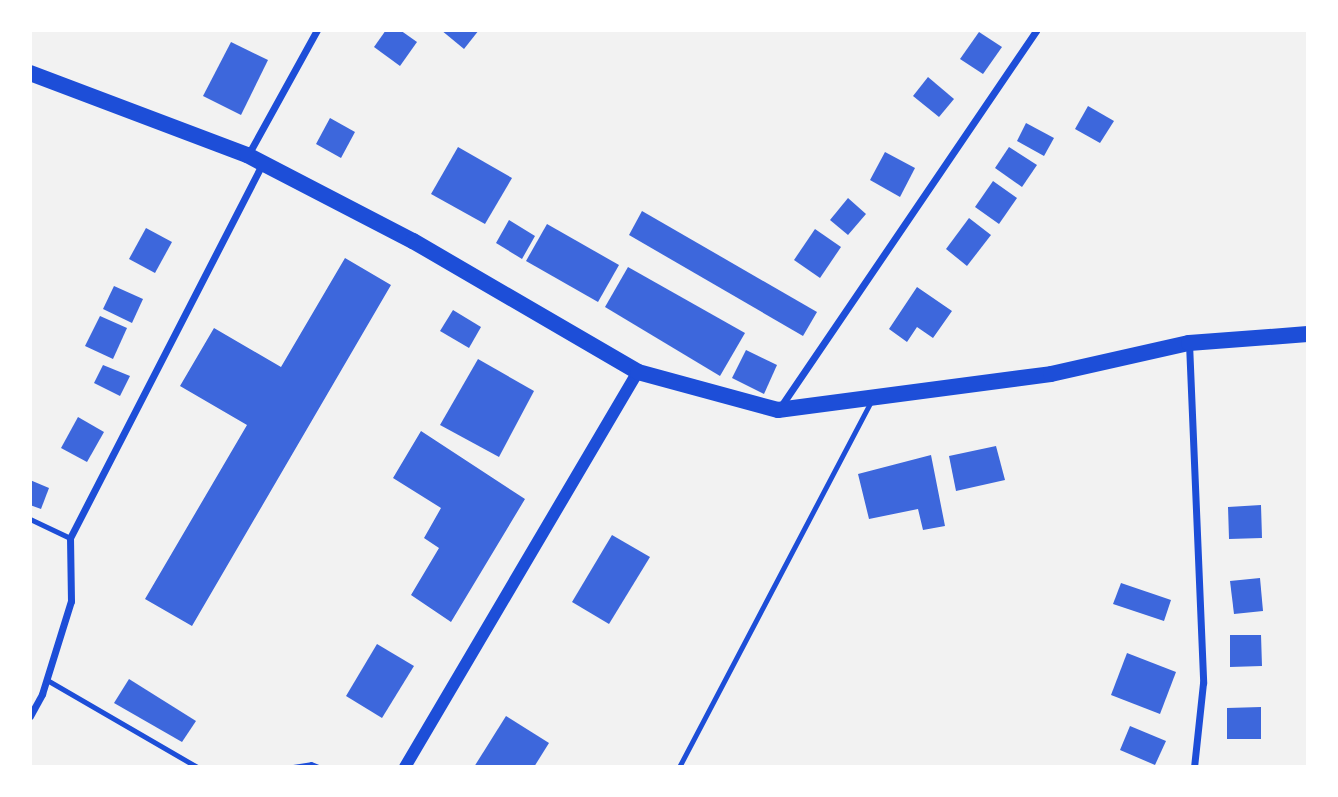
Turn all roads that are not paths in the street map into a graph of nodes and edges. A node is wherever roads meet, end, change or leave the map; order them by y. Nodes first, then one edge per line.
1 (317, 30) edge
2 (1037, 30) edge
3 (30, 73) edge
4 (247, 155) junction
5 (262, 163) junction
6 (1308, 334) edge
7 (1189, 344) junction
8 (638, 372) junction
9 (873, 397) junction
10 (778, 410) junction
11 (30, 519) edge
12 (70, 538) junction
13 (47, 680) junction
14 (30, 716) edge
15 (197, 767) edge
16 (293, 767) edge
17 (318, 767) edge
18 (405, 767) edge
19 (679, 767) edge
20 (1194, 767) edge

1 - 4 street
2 - 10 street
3 - 4 highway
4 - 5 highway
5 - 8 highway
5 - 12 street
6 - 7 highway
7 - 9 highway
7 - 20 street
8 - 10 highway
8 - 18 street
9 - 10 highway
9 - 19 lane
11 - 12 lane
12 - 13 street
13 - 14 street
13 - 15 lane
16 - 17 lane

